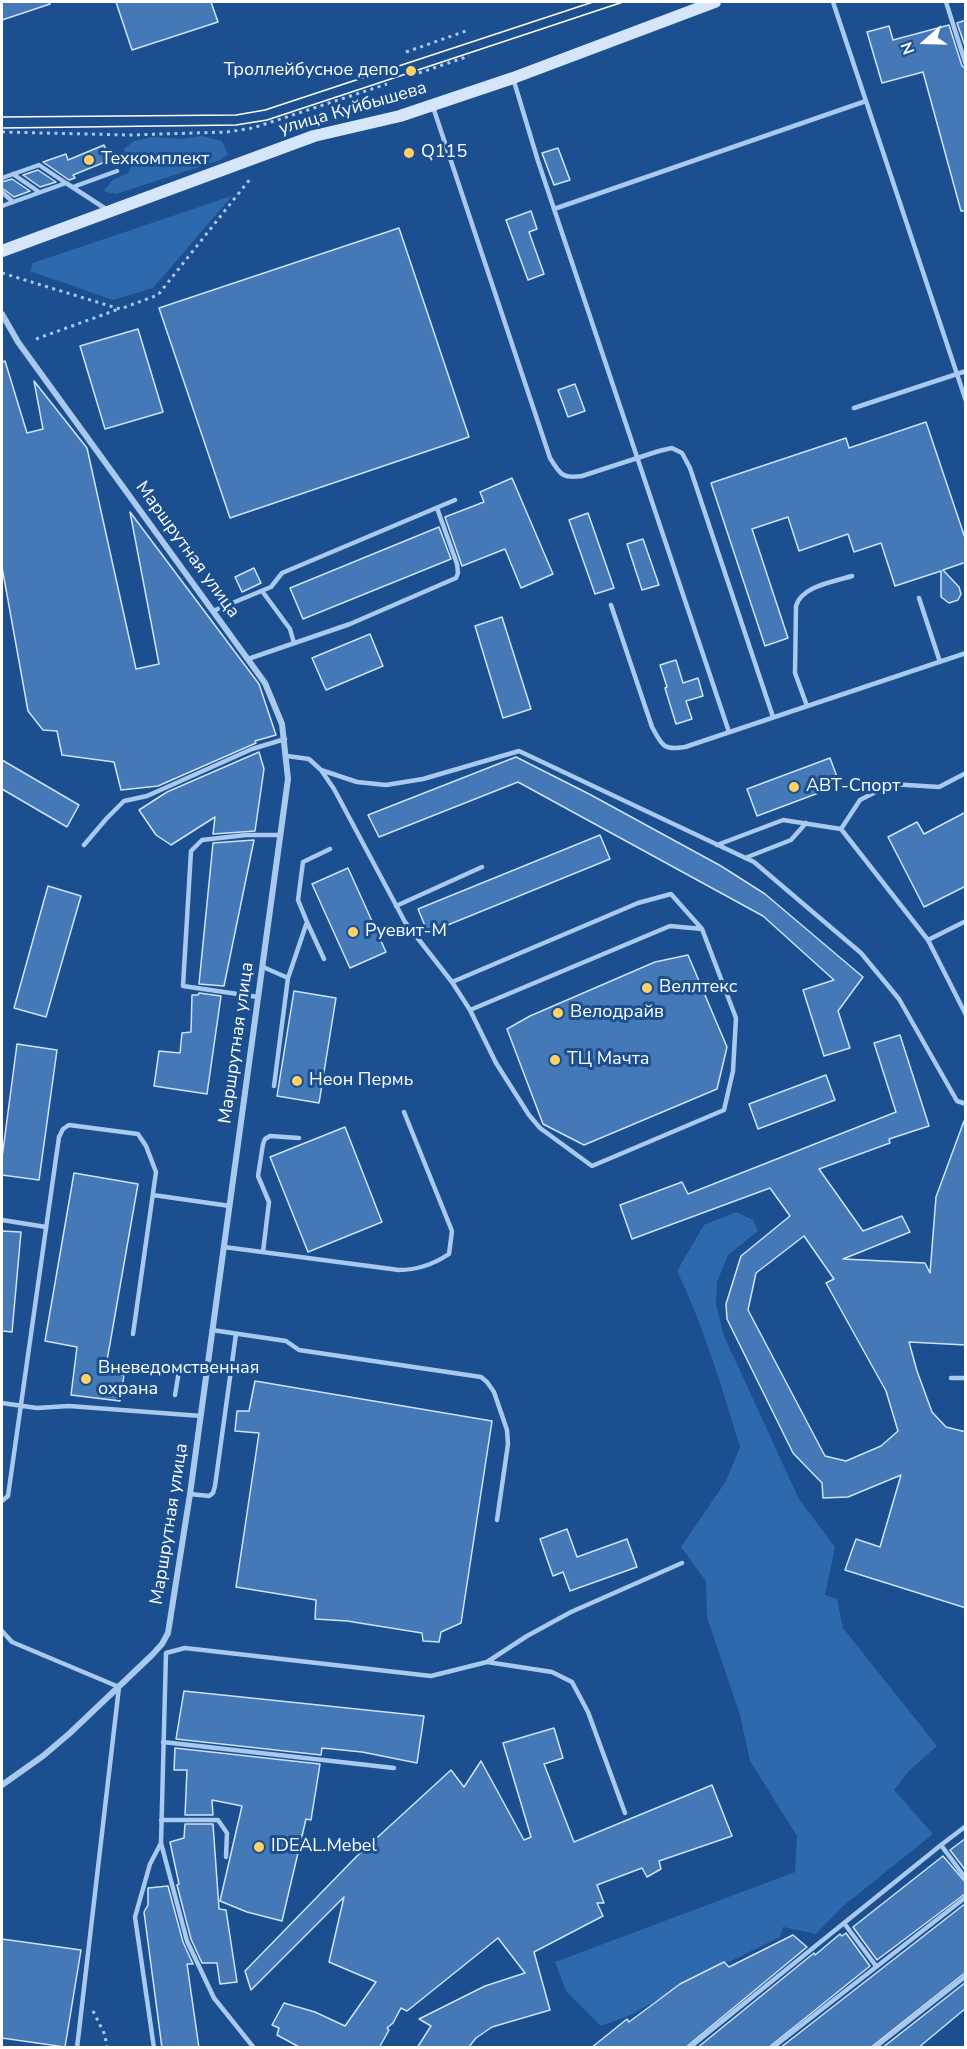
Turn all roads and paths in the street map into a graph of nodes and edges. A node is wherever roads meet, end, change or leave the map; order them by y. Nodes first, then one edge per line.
1 (716, 2) edge
2 (833, 2) edge
3 (946, 2) edge
4 (466, 32) dead end
5 (406, 52) dead end
6 (469, 56) dead end
7 (966, 65) edge
8 (419, 73) dead end
9 (513, 78) junction
10 (387, 84) dead end
11 (866, 101) junction
12 (432, 105) junction
13 (2, 132) edge
14 (117, 171) dead end
15 (13, 174) junction
16 (2, 178) edge
17 (250, 179) dead end
18 (66, 183) junction
19 (73, 187) junction
20 (2, 192) edge
21 (39, 192) junction
22 (13, 202) junction
23 (2, 206) edge
24 (554, 209) junction
25 (109, 211) junction
26 (2, 251) edge
27 (2, 273) edge
28 (120, 309) junction
29 (2, 314) edge
30 (36, 339) dead end
31 (966, 371) edge
32 (957, 374) junction
33 (966, 401) edge
34 (854, 408) dead end
35 (638, 458) junction
36 (455, 500) dead end
37 (437, 508) junction
38 (852, 576) dead end
39 (262, 591) junction
40 (919, 598) dead end
41 (611, 605) dead end
42 (213, 611) junction
43 (294, 643) junction
44 (966, 653) edge
45 (248, 659) junction
46 (940, 662) junction
47 (807, 706) junction
48 (773, 717) junction
49 (729, 732) junction
50 (285, 740) junction
51 (287, 756) junction
52 (321, 770) junction
53 (966, 773) edge
54 (806, 823) junction
55 (841, 829) junction
56 (281, 835) junction
57 (84, 845) dead end
58 (717, 845) junction
59 (330, 849) dead end
60 (745, 858) junction
61 (482, 867) dead end
62 (396, 906) junction
63 (966, 921) edge
64 (307, 922) junction
65 (702, 929) junction
66 (928, 940) junction
67 (324, 960) dead end
68 (262, 967) junction
69 (288, 978) junction
70 (452, 982) junction
71 (258, 997) junction
72 (470, 1010) junction
73 (966, 1015) edge
74 (274, 1086) dead end
75 (966, 1104) edge
76 (405, 1112) dead end
77 (299, 1138) dead end
78 (153, 1195) junction
79 (230, 1206) junction
80 (2, 1220) edge
81 (46, 1227) junction
82 (224, 1247) junction
83 (263, 1252) junction
84 (212, 1330) junction
85 (133, 1334) dead end
86 (236, 1334) junction
87 (207, 1369) junction
88 (951, 1378) dead end
89 (966, 1378) edge
90 (175, 1395) dead end
91 (2, 1403) edge
92 (20, 1406) junction
93 (201, 1416) junction
94 (190, 1494) junction
95 (2, 1501) edge
96 (498, 1520) dead end
97 (682, 1563) dead end
98 (2, 1632) edge
99 (160, 1647) junction
100 (166, 1653) junction
101 (487, 1662) junction
102 (119, 1687) junction
103 (163, 1742) junction
104 (394, 1768) dead end
105 (2, 1785) edge
106 (625, 1813) dead end
107 (161, 1821) junction
108 (966, 1826) edge
109 (161, 1843) junction
110 (941, 1845) junction
111 (226, 1857) dead end
112 (966, 1879) edge
113 (966, 1897) edge
114 (844, 1923) junction
115 (876, 1966) junction
116 (966, 1976) edge
117 (84, 1993) junction
118 (77, 2048) edge
119 (107, 2048) edge
120 (154, 2048) edge
121 (254, 2048) edge
122 (689, 2048) edge
123 (772, 2048) edge
124 (874, 2048) edge

1 - 9 main road, улица Куйбышева
2 - 11 lane
3 - 7 lane
4 - 5 path
6 - 8 path
9 - 12 main road, улица Куйбышева
9 - 24 lane
10 - 13 path
11 - 24 lane
11 - 32 lane
12 - 25 main road, улица Куйбышева
12 - 35 lane
14 - 19 lane
15 - 16 lane
15 - 18 lane
15 - 21 lane
17 - 28 path
18 - 19 lane
18 - 21 lane
19 - 25 lane
20 - 22 lane
21 - 22 lane
22 - 23 lane
24 - 35 lane
25 - 26 main road, улица Куйбышева
27 - 28 path
28 - 30 path
29 - 42 street, Маршрутная улица
31 - 32 lane
32 - 33 lane
32 - 34 lane
35 - 48 lane
35 - 49 lane
36 - 37 lane
37 - 39 lane
37 - 43 lane
38 - 47 lane
39 - 42 lane
39 - 43 lane
40 - 46 lane
41 - 49 lane
42 - 45 street, Маршрутная улица
43 - 45 lane
44 - 46 lane
45 - 50 street, Маршрутная улица
46 - 47 lane
47 - 48 lane
48 - 49 lane
50 - 51 street, Маршрутная улица
50 - 57 lane
51 - 52 lane
51 - 56 street, Маршрутная улица
52 - 58 lane
52 - 62 lane
53 - 55 lane
54 - 55 lane
54 - 58 lane
54 - 60 lane
55 - 66 lane
56 - 68 street, Маршрутная улица
56 - 71 lane
58 - 60 lane
59 - 64 lane
60 - 75 lane
61 - 62 lane
62 - 70 lane
63 - 66 lane
64 - 67 lane
64 - 69 lane
65 - 70 lane
65 - 72 lane
65 - 72 lane
66 - 73 lane
68 - 69 lane
68 - 71 street, Маршрутная улица
69 - 74 lane
70 - 72 lane
71 - 79 street, Маршрутная улица
76 - 83 lane
77 - 83 lane
78 - 79 lane
78 - 81 lane
78 - 85 lane
79 - 82 street, Маршрутная улица
80 - 81 lane
81 - 92 lane
82 - 83 lane
82 - 84 street, Маршрутная улица
84 - 86 lane
84 - 87 street, Маршрутная улица
86 - 94 lane
86 - 96 lane
87 - 90 lane
87 - 93 street, Маршрутная улица
88 - 89 lane
91 - 92 lane
92 - 93 lane
92 - 95 lane
93 - 94 street, Маршрутная улица
94 - 99 street, Маршрутная улица
97 - 101 lane
98 - 102 lane
99 - 100 lane
99 - 102 street, Маршрутная улица
100 - 101 lane
100 - 103 lane
101 - 106 lane
102 - 105 street, Маршрутная улица
102 - 117 lane
103 - 104 lane
103 - 107 lane
107 - 109 lane
107 - 111 lane
108 - 110 lane
109 - 120 lane
109 - 121 lane
110 - 112 lane
110 - 114 lane
113 - 115 lane
114 - 115 lane
114 - 122 lane
115 - 123 lane
116 - 124 lane
117 - 118 lane
117 - 119 path

